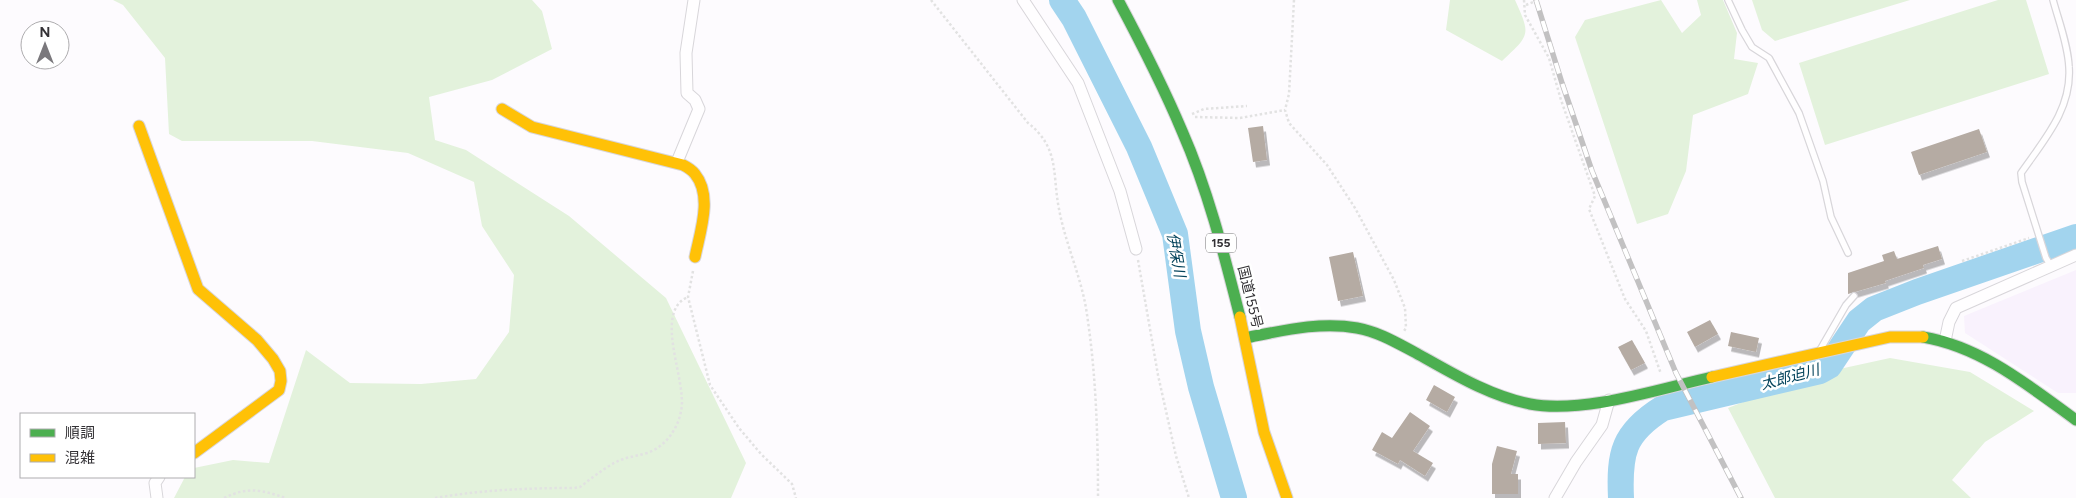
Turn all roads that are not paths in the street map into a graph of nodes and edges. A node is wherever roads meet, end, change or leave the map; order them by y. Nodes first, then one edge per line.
1 (694, 0) edge
2 (1023, 0) edge
3 (1118, 0) edge
4 (1728, 0) edge
5 (2053, 0) edge
6 (502, 108) dead end
7 (139, 126) dead end
8 (677, 162) junction
9 (1136, 249) road end
10 (1848, 252) dead end
11 (2076, 255) edge
12 (695, 257) road end
13 (2049, 262) junction
14 (1854, 296) dead end
15 (1245, 338) junction
16 (1945, 341) junction
17 (1819, 352) junction
18 (1610, 400) junction
19 (2076, 420) edge
20 (195, 452) edge
21 (158, 478) edge
22 (157, 498) edge
23 (1287, 498) edge
24 (1555, 498) edge

1 - 8 street
2 - 9 street
3 - 15 main road, 国道155号 / 155
4 - 10 lane
5 - 13 lane
6 - 8 main road
7 - 20 main road
8 - 12 main road
11 - 13 street
13 - 16 street
14 - 17 lane
15 - 18 main road
15 - 23 main road, 国道155号 / 155
16 - 17 main road
16 - 19 main road
17 - 18 main road
18 - 24 street
21 - 22 street

